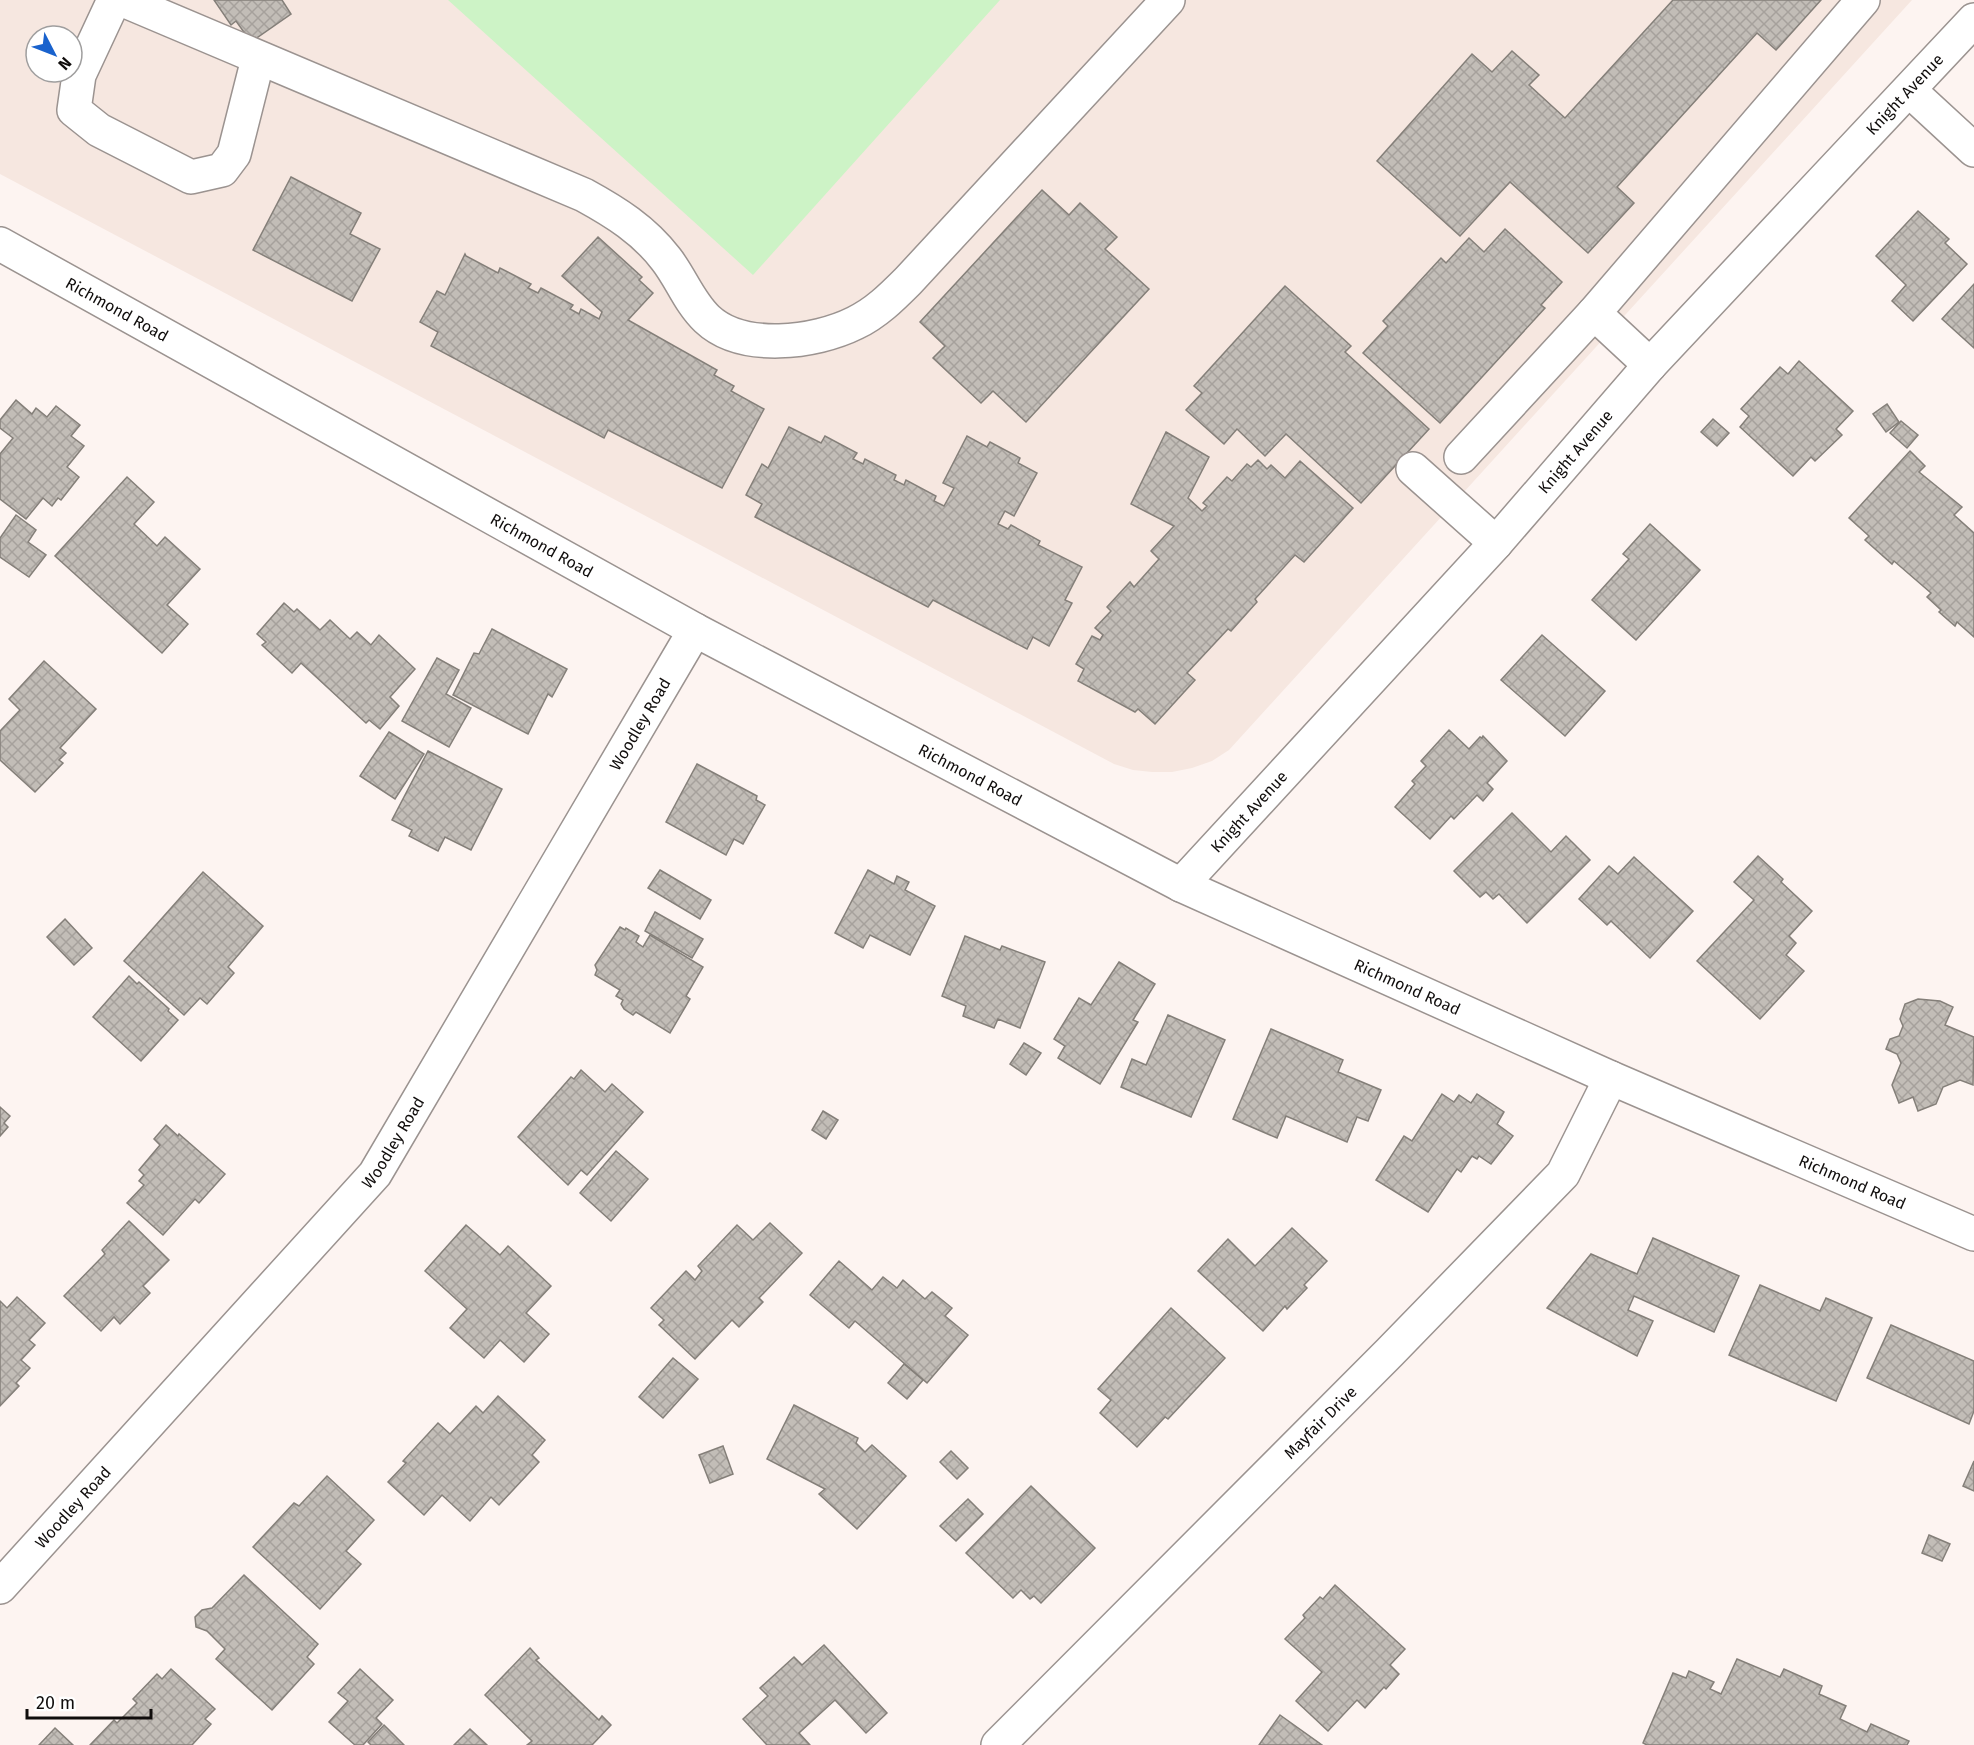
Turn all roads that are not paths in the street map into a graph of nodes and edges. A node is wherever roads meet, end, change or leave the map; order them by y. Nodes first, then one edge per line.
1 (114, 0) edge
2 (123, 0) edge
3 (1168, 0) edge
4 (1863, 0) edge
5 (1974, 20) edge
6 (258, 59) junction
7 (1909, 90) junction
8 (1974, 150) edge
9 (0, 244) edge
10 (1594, 313) junction
11 (1650, 365) junction
12 (1461, 457) dead end
13 (1413, 469) dead end
14 (1496, 543) junction
15 (695, 630) junction
16 (1181, 885) junction
17 (1611, 1078) junction
18 (1974, 1234) edge
19 (0, 1587) edge
20 (998, 1745) edge

1 - 6 street
2 - 6 street
3 - 6 street
4 - 10 street
5 - 7 street, Knight Avenue
7 - 8 street
7 - 11 street, Knight Avenue
9 - 15 street, Richmond Road
10 - 11 street
10 - 12 street
11 - 14 street, Knight Avenue
13 - 14 street
14 - 16 street, Knight Avenue
15 - 16 street, Richmond Road
15 - 19 street, Woodley Road
16 - 17 street, Richmond Road
17 - 18 street, Richmond Road
17 - 20 street, Mayfair Drive

